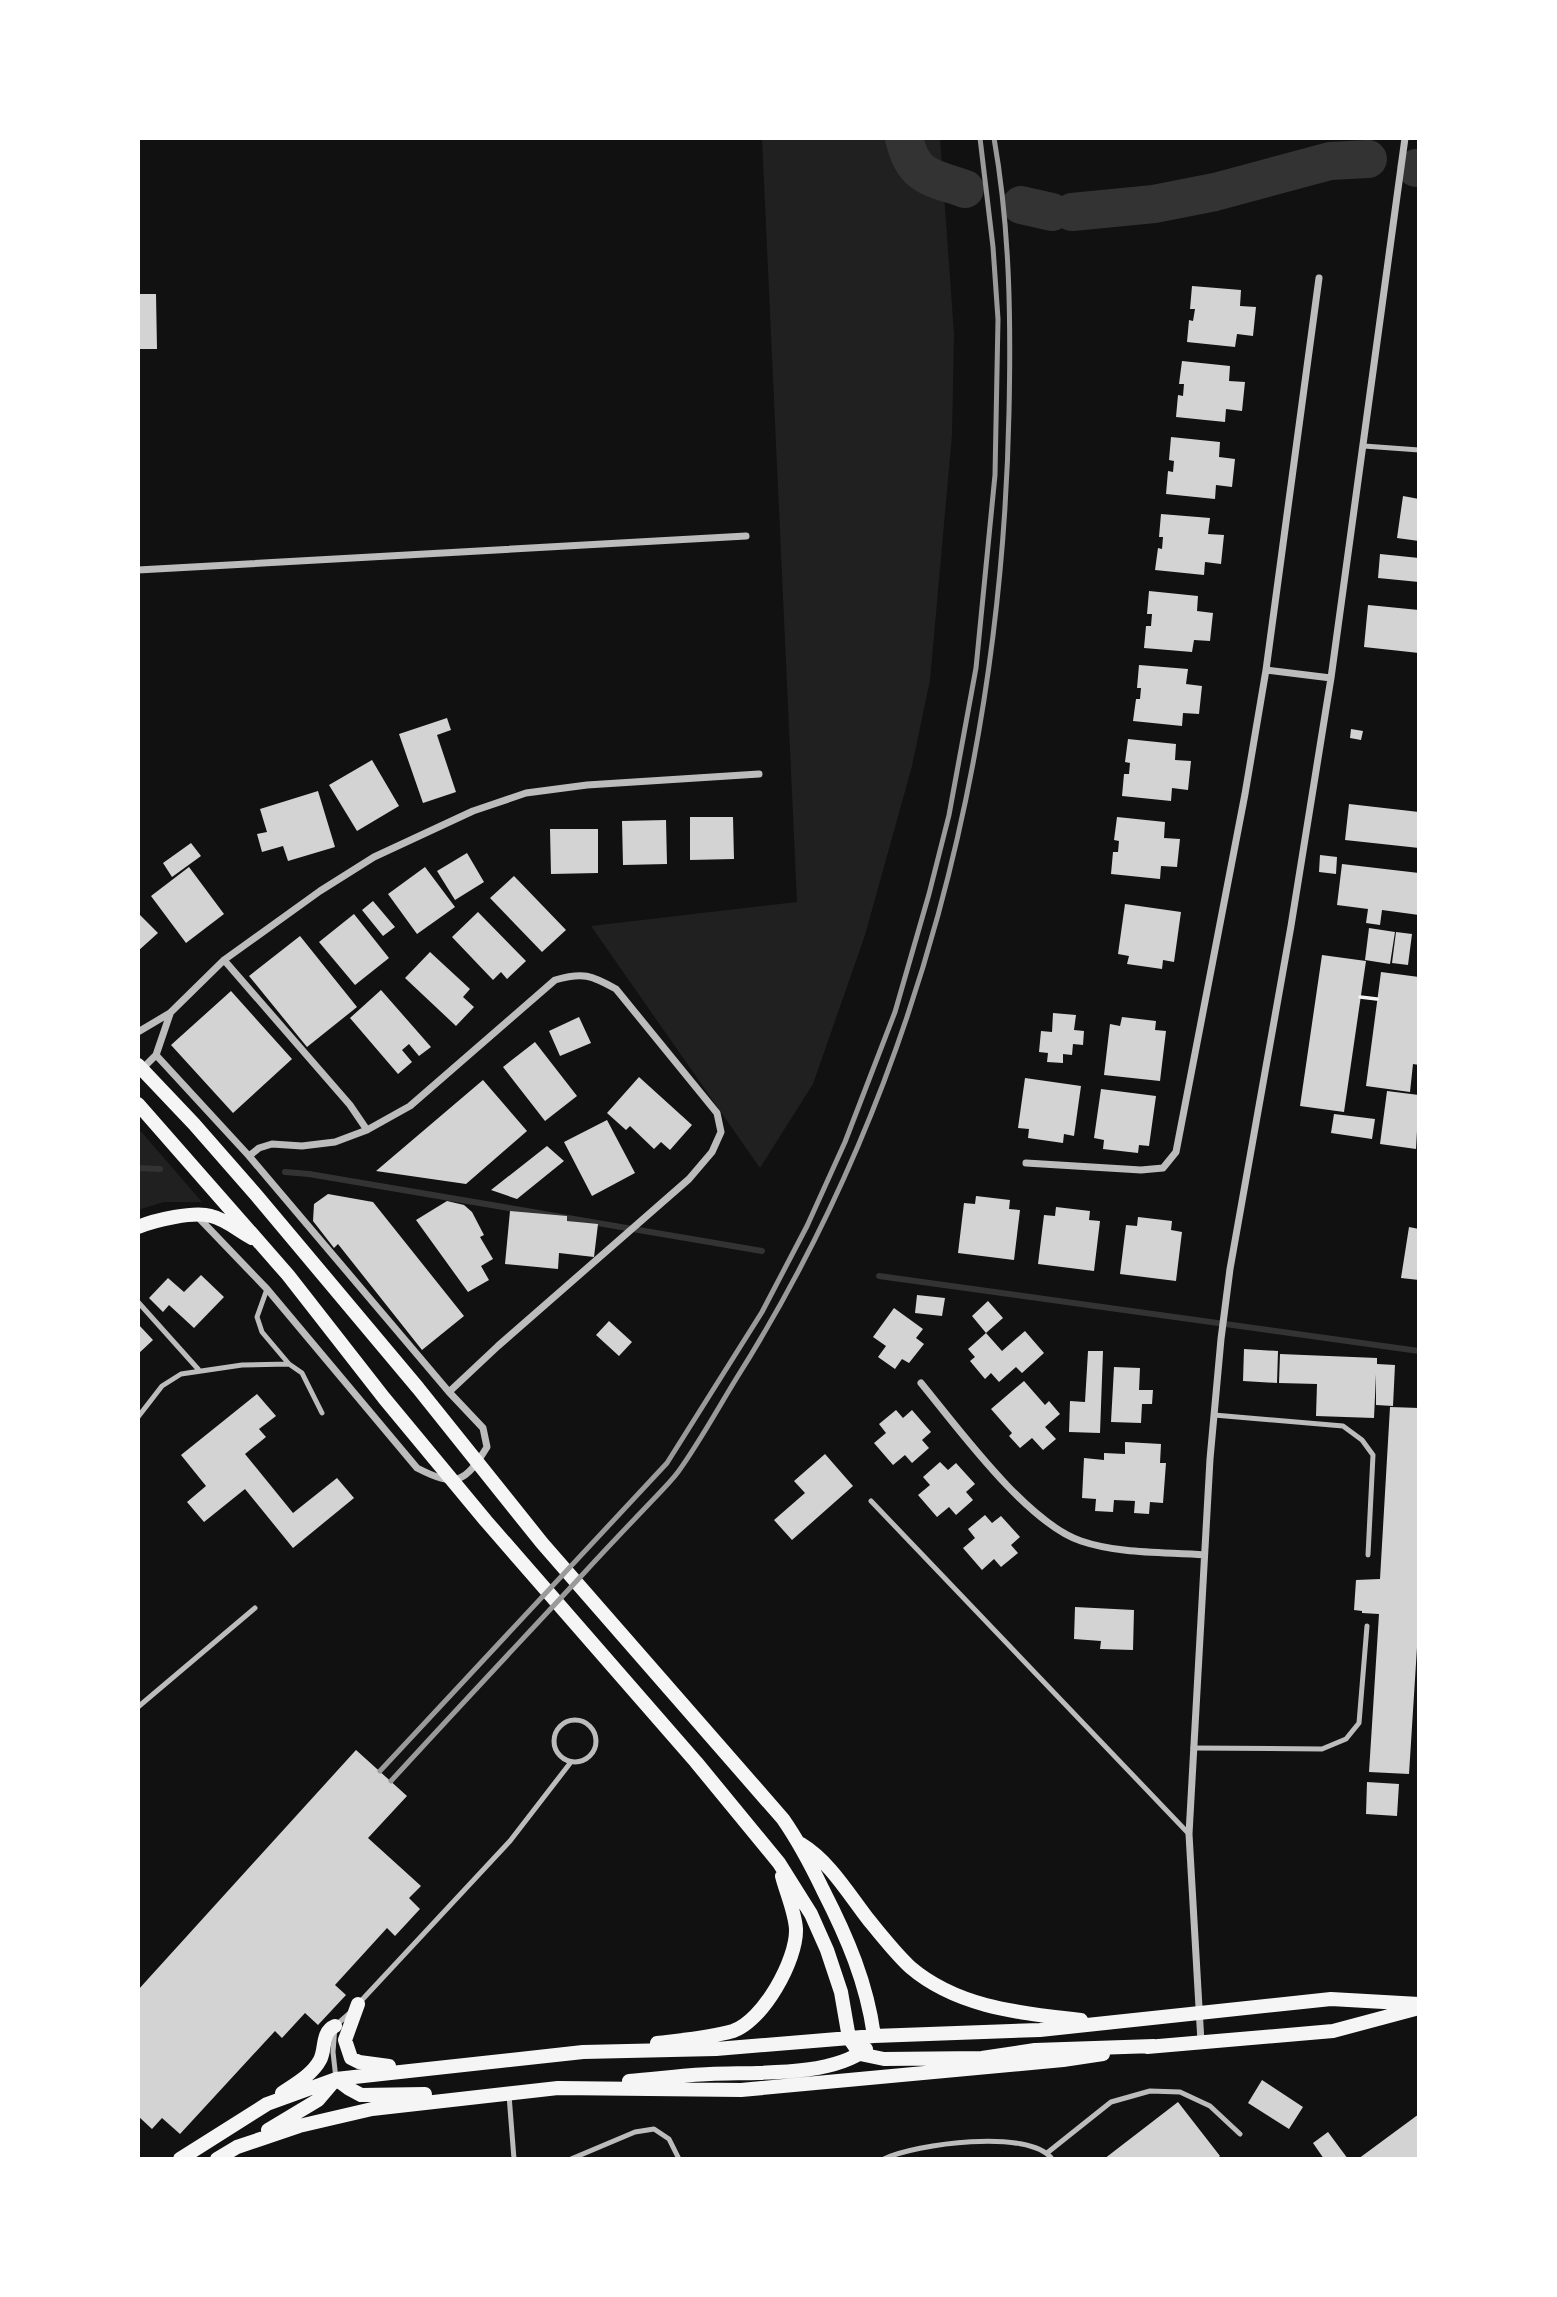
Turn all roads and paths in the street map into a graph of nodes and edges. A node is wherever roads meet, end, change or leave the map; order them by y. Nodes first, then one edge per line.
1 (1405, 138) edge
2 (1319, 278) dead end
3 (1364, 446) junction
4 (1419, 450) edge
5 (746, 537) dead end
6 (138, 570) edge
7 (1266, 670) junction
8 (1331, 678) junction
9 (759, 774) dead end
10 (224, 960) junction
11 (1360, 997) dead end
12 (1377, 999) dead end
13 (170, 1013) junction
14 (138, 1032) edge
15 (156, 1055) junction
16 (139, 1069) edge
17 (138, 1104) edge
18 (367, 1130) junction
19 (249, 1156) junction
20 (1026, 1163) dead end
21 (195, 1215) junction
22 (138, 1227) edge
23 (259, 1242) junction
24 (267, 1289) junction
25 (138, 1302) edge
26 (289, 1364) junction
27 (198, 1369) junction
28 (921, 1383) dead end
29 (449, 1392) junction
30 (322, 1413) dead end
31 (1214, 1415) junction
32 (138, 1417) edge
33 (870, 1501) dead end
34 (1204, 1555) junction
35 (1368, 1555) dead end
36 (255, 1608) dead end
37 (1367, 1626) dead end
38 (138, 1707) edge
39 (1193, 1748) junction
40 (571, 1762) junction
41 (1189, 1834) junction
42 (800, 1843) junction
43 (779, 1863) junction
44 (358, 2004) junction
45 (1419, 2006) edge
46 (1199, 2014) junction
47 (1103, 2023) junction
48 (335, 2026) junction
49 (874, 2036) junction
50 (849, 2038) junction
51 (1201, 2042) junction
52 (1154, 2046) junction
53 (583, 2052) junction
54 (860, 2054) junction
55 (455, 2064) junction
56 (336, 2079) junction
57 (558, 2088) junction
58 (509, 2095) junction
59 (471, 2097) junction
60 (267, 2104) junction
61 (1240, 2134) dead end
62 (237, 2147) junction
63 (1047, 2152) junction
64 (180, 2159) edge
65 (217, 2159) edge
66 (514, 2159) edge
67 (571, 2159) edge
68 (679, 2159) edge
69 (884, 2159) edge
70 (1052, 2159) edge

1 - 3 street
2 - 7 street
3 - 4 lane
3 - 8 street
5 - 6 street
7 - 8 street
7 - 20 street
8 - 31 street
9 - 10 street
10 - 13 street
10 - 18 street
11 - 12 path
13 - 14 street
13 - 15 street
15 - 16 street
15 - 19 street
16 - 42 main road
17 - 23 main road
18 - 19 street
18 - 29 street
19 - 29 street
21 - 22 main road
21 - 23 main road
21 - 24 street
23 - 43 main road
24 - 26 lane
24 - 29 street
25 - 27 lane
26 - 27 lane
26 - 30 lane
27 - 32 lane
28 - 34 street
31 - 34 street
31 - 35 lane
33 - 41 lane
34 - 39 street
36 - 38 lane
37 - 39 lane
39 - 41 street
40 - 40 lane
40 - 44 lane
41 - 46 street
42 - 47 main road
42 - 49 main road
43 - 50 main road
43 - 53 main road
44 - 48 lane
44 - 55 main road
45 - 46 main road
45 - 51 main road
46 - 47 main road
46 - 51 street
47 - 49 main road
48 - 56 lane
48 - 60 main road
49 - 50 main road
49 - 54 main road
50 - 53 main road
50 - 54 main road
51 - 52 main road
52 - 54 main road
52 - 57 main road
53 - 55 main road
54 - 57 main road
55 - 56 main road
56 - 59 main road
56 - 60 main road
56 - 62 main road
57 - 58 main road
58 - 59 main road
58 - 66 lane
59 - 62 main road
60 - 64 main road
61 - 63 lane
62 - 65 main road
63 - 69 lane
63 - 70 lane
67 - 68 lane

